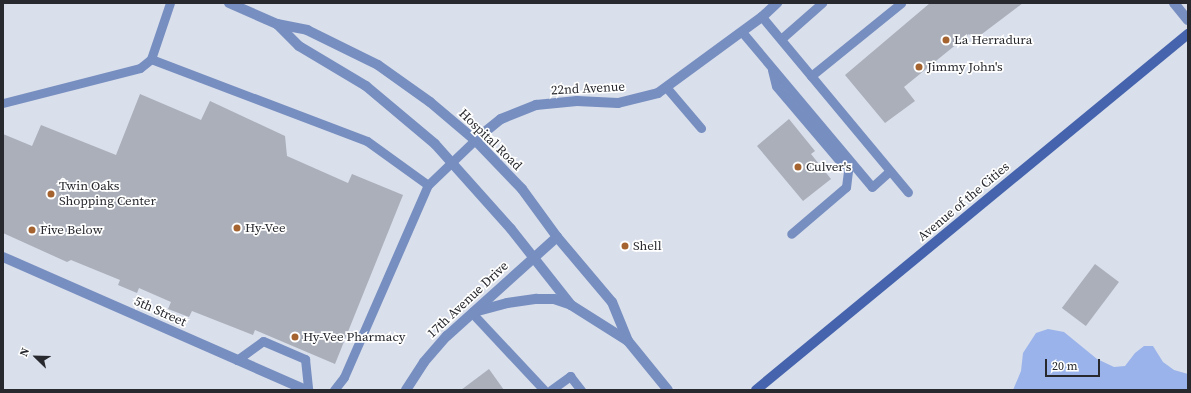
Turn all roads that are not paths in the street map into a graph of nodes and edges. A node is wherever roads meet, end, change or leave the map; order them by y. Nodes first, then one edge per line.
1 (170, 3) edge
2 (229, 3) edge
3 (777, 3) edge
4 (822, 3) edge
5 (900, 3) edge
6 (1174, 3) edge
7 (762, 17) junction
8 (1188, 20) edge
9 (277, 24) junction
10 (742, 32) junction
11 (1188, 34) edge
12 (781, 39) junction
13 (151, 59) junction
14 (771, 66) junction
15 (812, 76) junction
16 (666, 87) junction
17 (3, 103) edge
18 (701, 128) dead end
19 (475, 140) junction
20 (452, 162) junction
21 (890, 171) junction
22 (428, 185) junction
23 (908, 192) dead end
24 (981, 204) dead end
25 (791, 234) dead end
26 (556, 237) junction
27 (3, 257) edge
28 (534, 257) junction
29 (571, 304) junction
30 (472, 312) junction
31 (628, 341) junction
32 (237, 360) junction
33 (759, 388) edge
34 (307, 390) edge
35 (334, 390) edge
36 (406, 390) edge
37 (544, 390) edge
38 (551, 390) edge
39 (581, 390) edge
40 (668, 390) edge

1 - 13 lane
2 - 9 street, Hospital Road
3 - 7 street, 22nd Avenue
4 - 12 lane
5 - 15 lane
6 - 8 street
7 - 10 street, 22nd Avenue
7 - 12 lane
9 - 19 street, Hospital Road
9 - 20 street, Hospital Road
10 - 14 lane
10 - 16 street, 22nd Avenue
11 - 33 main road, Avenue of the Cities
12 - 15 lane
13 - 17 lane
13 - 22 lane
14 - 21 lane
14 - 25 lane
15 - 21 lane
16 - 18 lane
16 - 19 street, 22nd Avenue
19 - 20 lane
19 - 26 street, Hospital Road
20 - 22 lane
20 - 28 street, Hospital Road
21 - 23 lane
22 - 35 lane
24 - 33 main road, Avenue of the Cities
26 - 28 street, 17th Avenue Drive
26 - 31 street, Hospital Road
27 - 32 street, 5th Street
28 - 29 street, Hospital Road
28 - 30 street, 17th Avenue Drive
29 - 30 street
29 - 31 street, Hospital Road
30 - 36 street, 17th Avenue Drive
30 - 37 lane
31 - 40 street, Hospital Road
32 - 34 street, 5th Street
32 - 34 lane
38 - 39 lane

